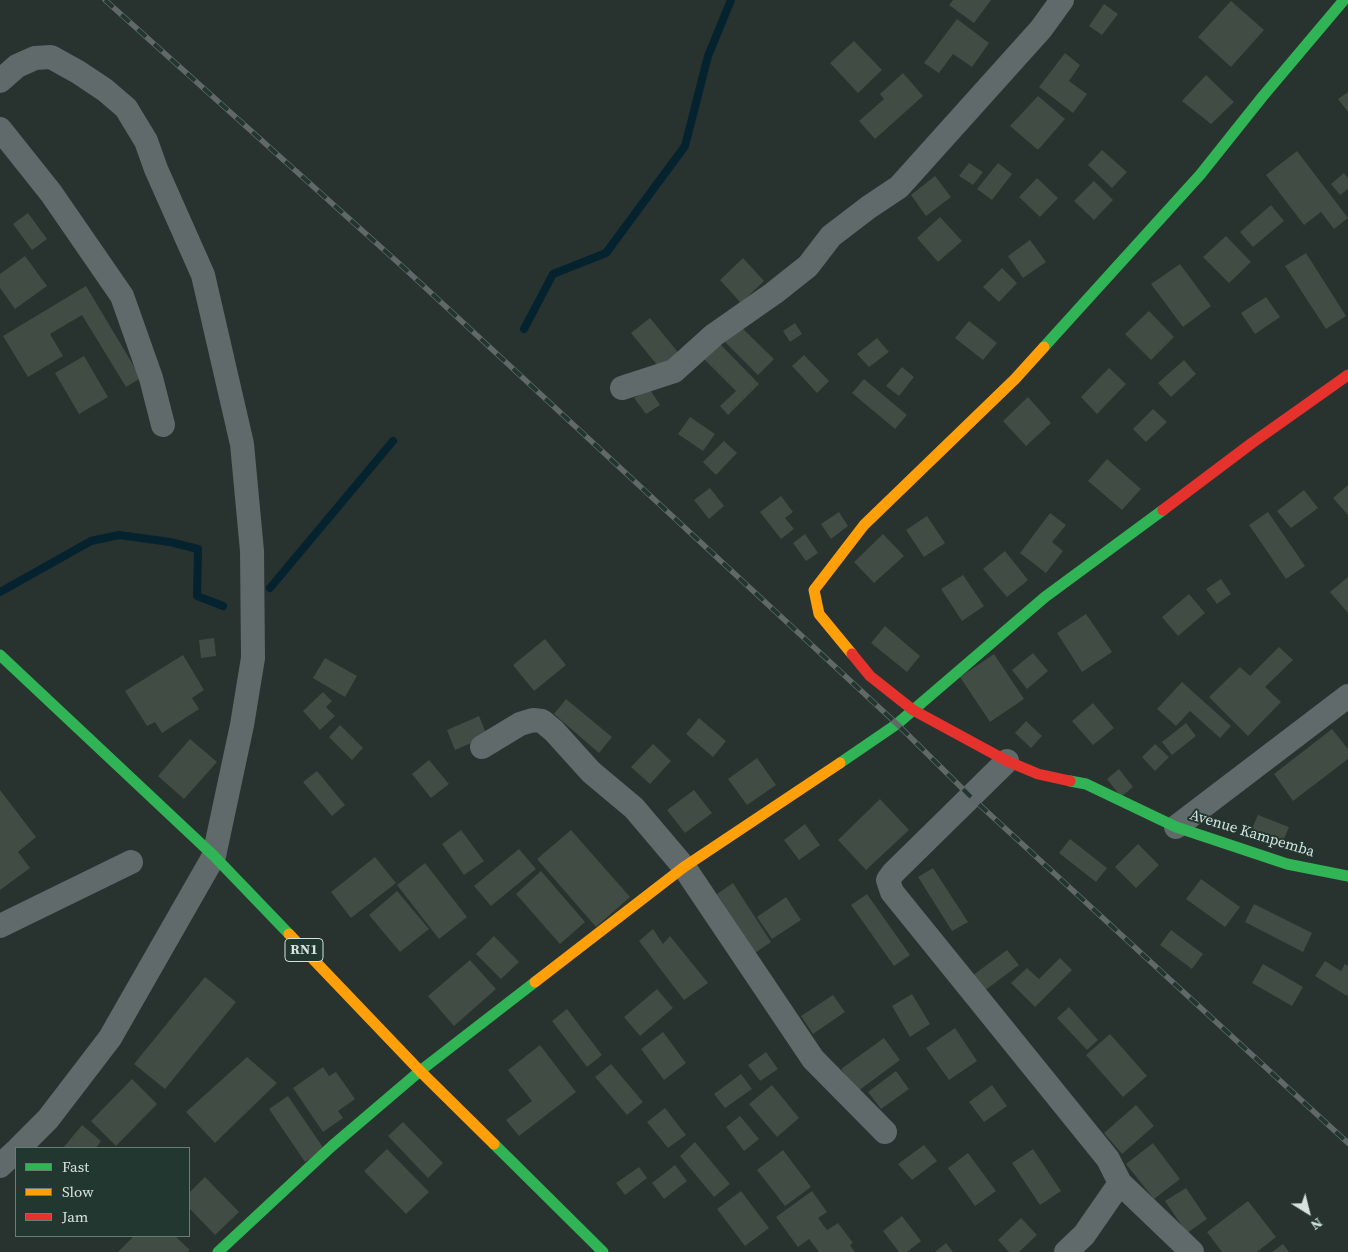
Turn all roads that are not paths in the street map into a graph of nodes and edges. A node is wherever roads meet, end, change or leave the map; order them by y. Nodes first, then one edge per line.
1 (1062, 0) edge
2 (1344, 0) edge
3 (0, 81) edge
4 (0, 129) edge
5 (1348, 375) edge
6 (622, 388) dead end
7 (163, 425) dead end
8 (0, 655) edge
9 (1348, 696) edge
10 (912, 710) junction
11 (482, 747) dead end
12 (1007, 762) junction
13 (1176, 827) junction
14 (214, 856) junction
15 (131, 862) dead end
16 (684, 867) junction
17 (1348, 876) edge
18 (0, 926) edge
19 (420, 1071) junction
20 (885, 1132) dead end
21 (20, 1147) edge
22 (15, 1152) edge
23 (0, 1166) edge
24 (1120, 1183) junction
25 (1090, 1243) edge
26 (218, 1252) edge
27 (603, 1252) edge
28 (1066, 1252) edge
29 (1192, 1252) edge

1 - 6 street
2 - 10 main road, Avenue Kampemba
3 - 14 street
4 - 7 street
5 - 10 main road
8 - 14 main road, RN1
9 - 13 street
10 - 12 main road, Avenue Kampemba
10 - 16 main road
11 - 16 street
12 - 13 main road, Avenue Kampemba
12 - 24 street
13 - 17 main road, Avenue Kampemba
14 - 19 main road, RN1
14 - 21 street
15 - 18 street
16 - 19 main road
16 - 20 street
19 - 26 main road
19 - 27 main road, RN1
22 - 23 street
24 - 25 street
24 - 29 street
25 - 28 street

